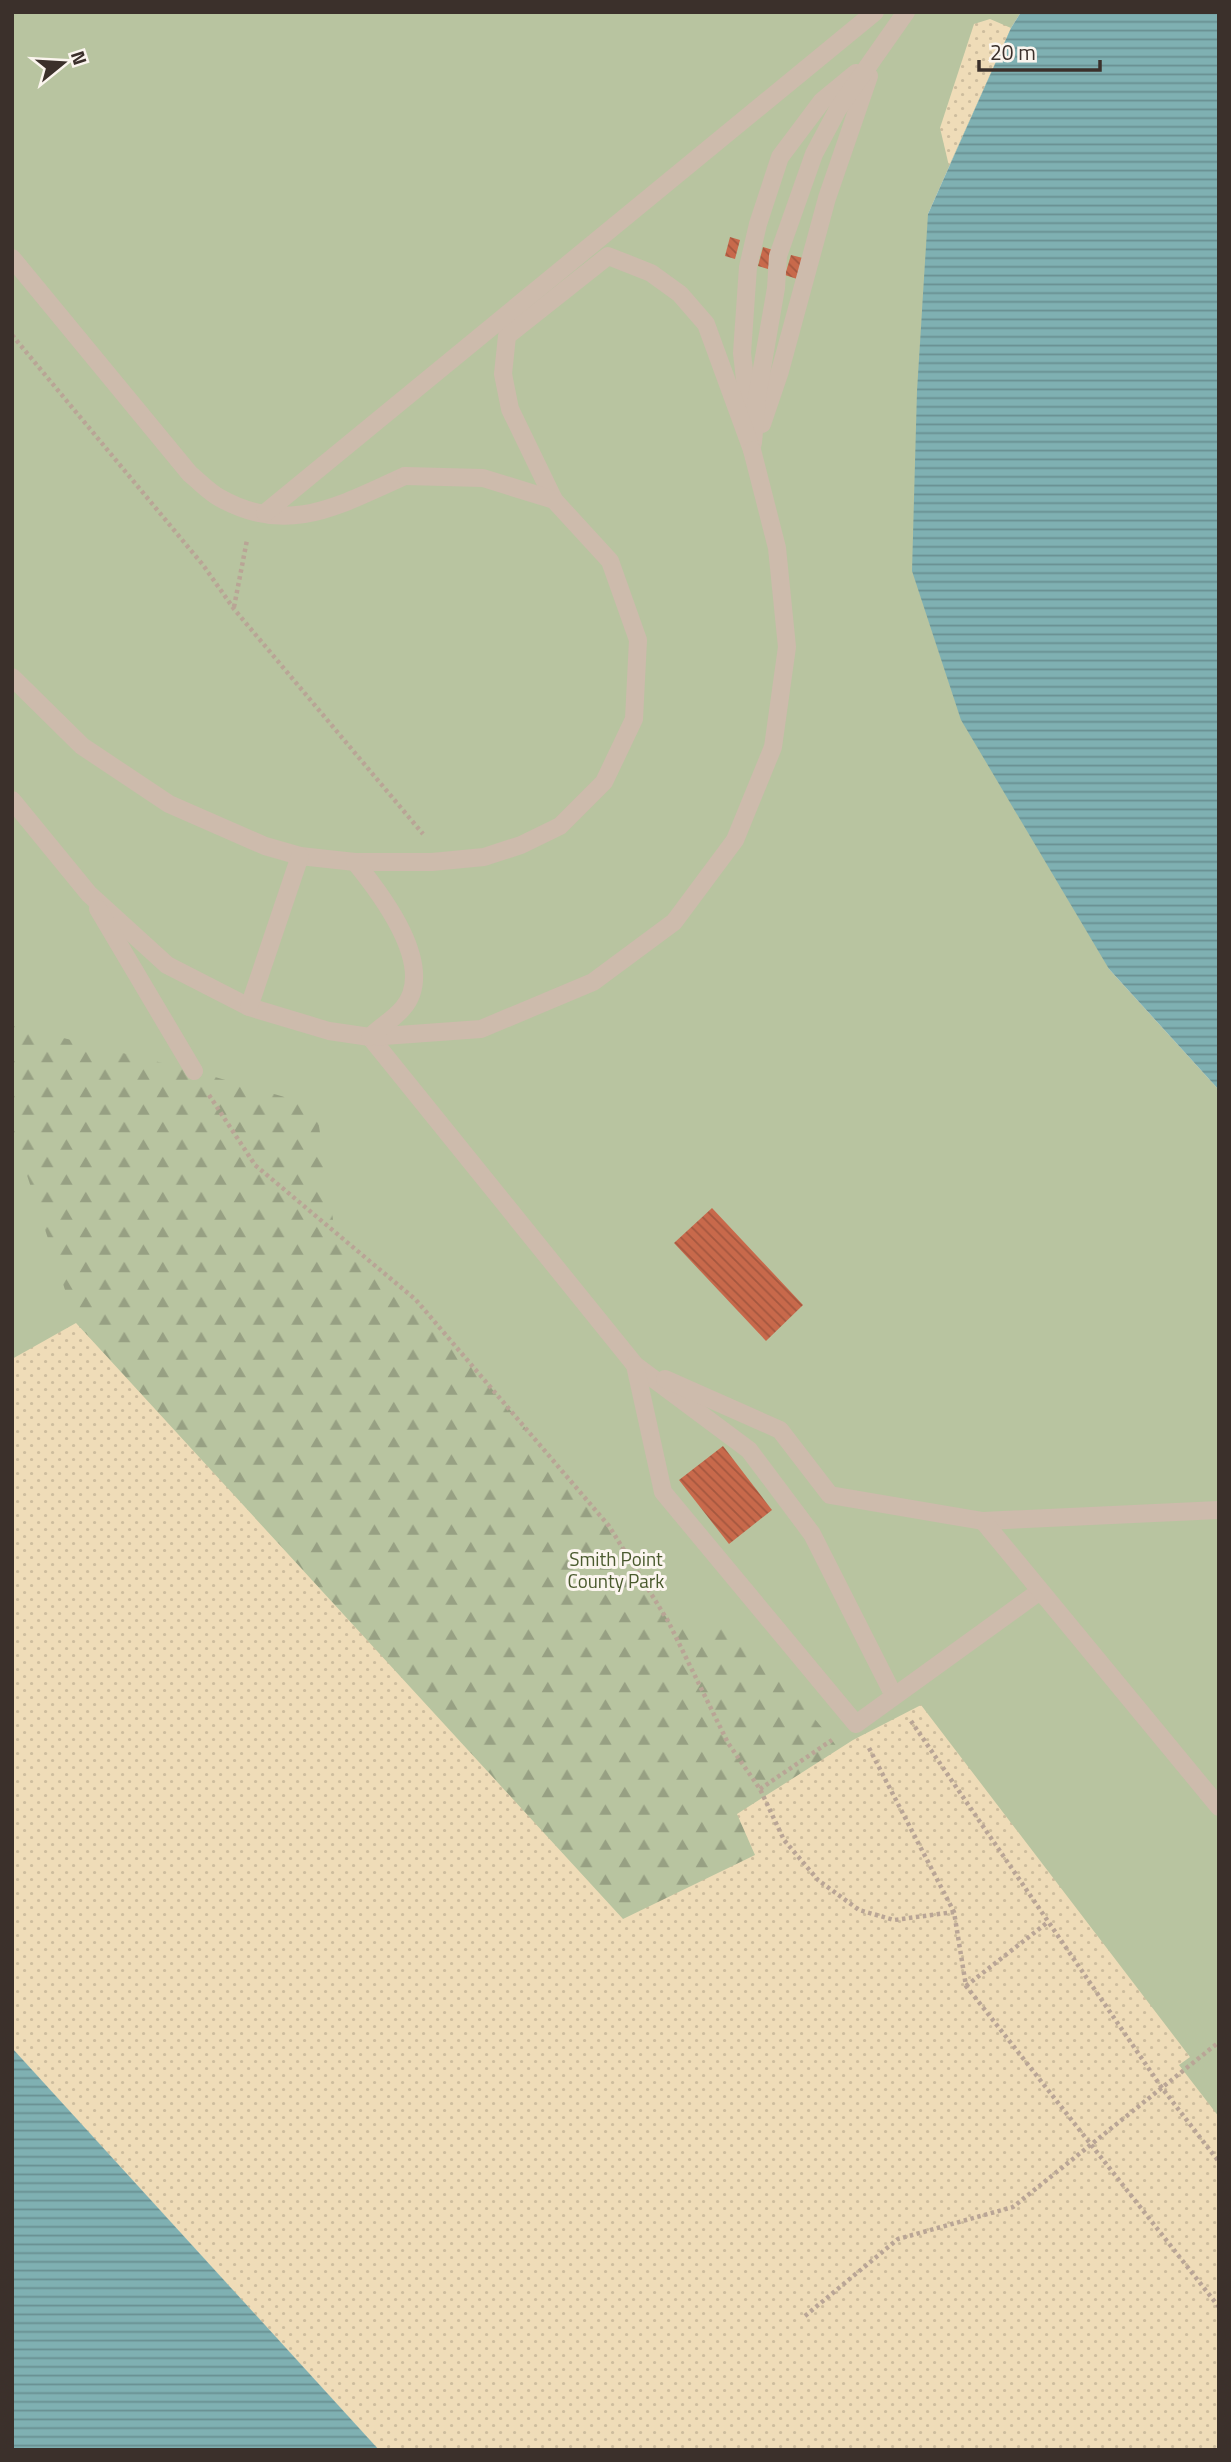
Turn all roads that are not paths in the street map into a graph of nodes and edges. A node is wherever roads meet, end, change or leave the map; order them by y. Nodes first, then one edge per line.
1 (875, 12) edge
2 (906, 12) edge
3 (875, 56) junction
4 (12, 258) edge
5 (752, 450) junction
6 (554, 500) junction
7 (259, 513) junction
8 (12, 677) edge
9 (12, 800) edge
10 (300, 856) junction
11 (355, 862) junction
12 (89, 894) junction
13 (249, 1007) junction
14 (370, 1037) junction
15 (194, 1071) road end
16 (635, 1365) junction
17 (1219, 1510) edge
18 (983, 1521) junction
19 (1040, 1591) junction
20 (894, 1696) junction
21 (1219, 1807) edge

1 - 7 street
2 - 3 street
3 - 5 street
3 - 5 street
3 - 5 street
4 - 7 street
5 - 6 street
5 - 14 street
6 - 7 street
6 - 11 street
8 - 10 street
9 - 12 street
10 - 11 street
10 - 13 street
11 - 14 street
12 - 13 street
12 - 15 street
13 - 14 street
14 - 16 street
16 - 18 street
16 - 20 street
16 - 20 street
17 - 18 street
18 - 19 street
19 - 20 street
19 - 21 street

